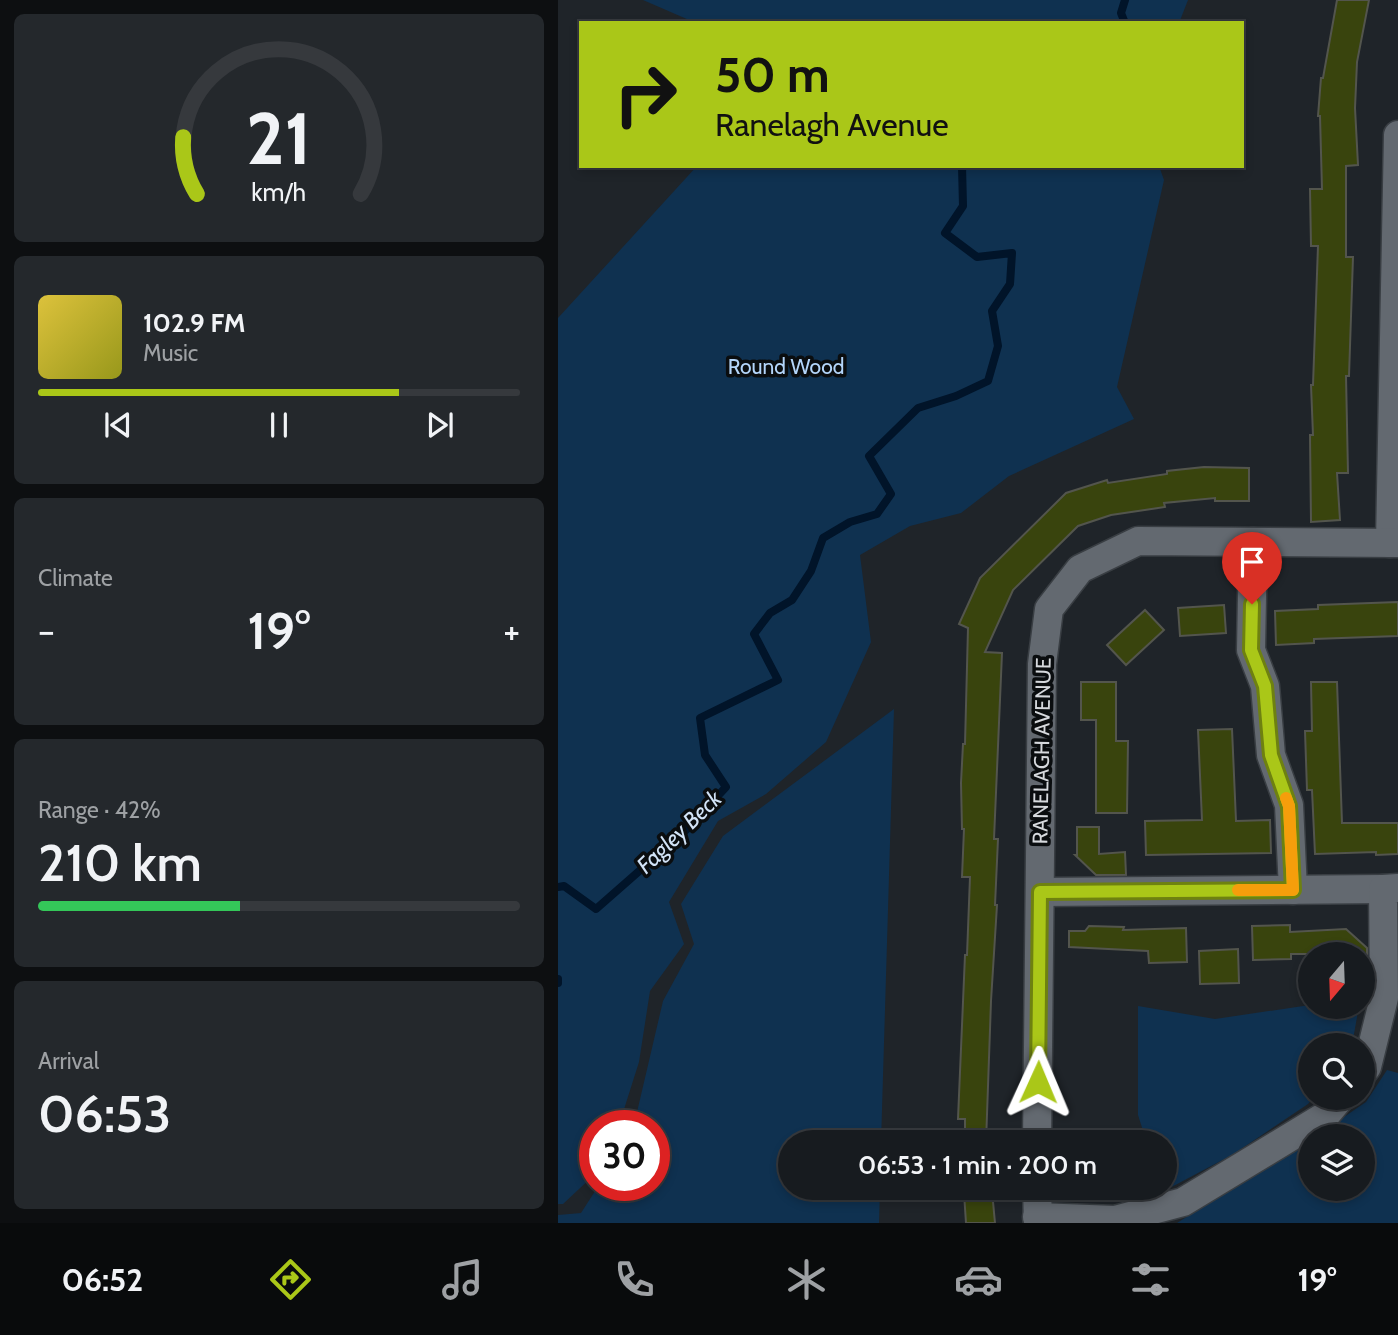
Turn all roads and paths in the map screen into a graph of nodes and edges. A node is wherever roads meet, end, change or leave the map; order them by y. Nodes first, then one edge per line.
1 (1398, 135) edge
2 (1253, 541) junction
3 (1394, 543) edge
4 (1390, 888) edge
5 (1293, 890) junction
6 (1040, 892) junction
7 (1375, 1035) edge
8 (1330, 1110) edge
9 (1037, 1130) edge
10 (1037, 1200) edge
11 (1037, 1220) edge

1 - 3 street
2 - 3 street
2 - 5 street
2 - 6 street, RANELAGH AVENUE
4 - 5 street
4 - 7 street
5 - 6 street
6 - 9 street, RANELAGH AVENUE
8 - 11 street
10 - 11 street

